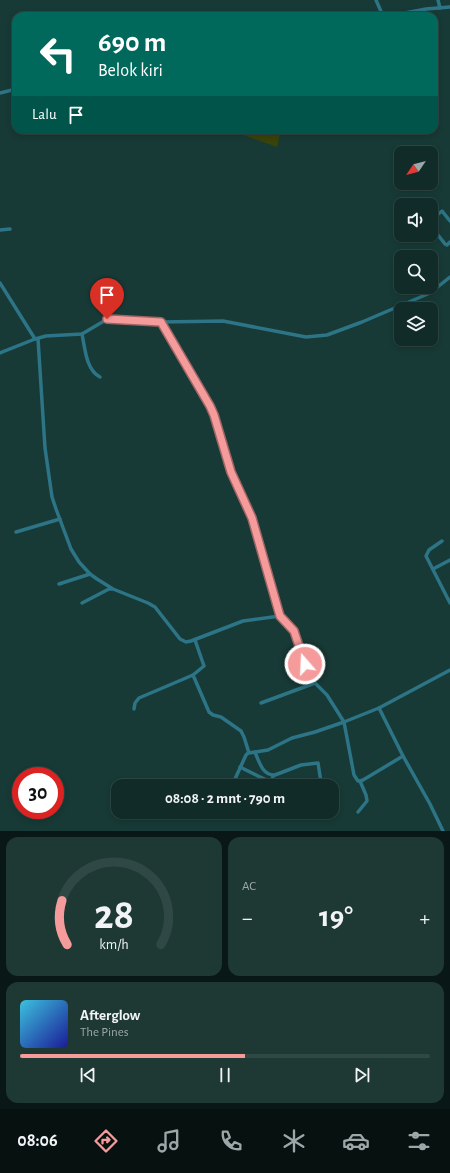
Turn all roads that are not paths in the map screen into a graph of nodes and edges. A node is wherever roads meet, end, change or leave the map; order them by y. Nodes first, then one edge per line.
1 (376, 0) edge
2 (438, 0) edge
3 (450, 7) edge
4 (440, 8) junction
5 (420, 10) joint
6 (381, 12) edge
7 (410, 12) edge
8 (12, 90) edge
9 (0, 93) edge
10 (438, 214) edge
11 (450, 221) edge
12 (10, 229) dead end
13 (0, 230) edge
14 (438, 235) edge
15 (450, 242) edge
16 (450, 277) edge
17 (0, 283) edge
18 (161, 322) junction
19 (82, 334) junction
20 (36, 339) junction
21 (0, 353) edge
22 (100, 378) dead end
23 (60, 518) junction
24 (16, 532) dead end
25 (442, 541) dead end
26 (450, 560) edge
27 (433, 569) junction
28 (90, 574) junction
29 (59, 584) dead end
30 (113, 589) junction
31 (82, 603) dead end
32 (450, 603) edge
33 (280, 616) junction
34 (195, 640) junction
35 (450, 670) edge
36 (193, 675) junction
37 (315, 683) junction
38 (261, 703) dead end
39 (380, 708) junction
40 (134, 709) dead end
41 (344, 722) junction
42 (249, 752) junction
43 (255, 752) junction
44 (403, 756) junction
45 (240, 767) junction
46 (273, 776) junction
47 (234, 779) edge
48 (321, 779) edge
49 (360, 781) junction
50 (358, 812) dead end
51 (443, 831) edge

1 - 6 street
2 - 4 street
3 - 4 street
4 - 5 street
5 - 7 street
8 - 9 street
10 - 11 street
12 - 13 street
14 - 15 street
16 - 18 street
17 - 20 street
18 - 19 street
18 - 33 street
19 - 20 street
19 - 22 street
20 - 21 street
20 - 23 street
23 - 24 street
23 - 28 street
25 - 27 street
26 - 27 street
27 - 32 street
28 - 29 street
28 - 30 street
30 - 31 street
30 - 34 street
33 - 34 street
33 - 37 street
34 - 36 street
35 - 39 street
36 - 40 street
36 - 42 street
37 - 38 street
37 - 41 street
39 - 41 street
39 - 44 street
41 - 43 street
41 - 49 street
42 - 43 street
42 - 45 street
43 - 46 street
44 - 49 street
44 - 51 street
45 - 46 street
45 - 47 street
46 - 48 street
49 - 50 street

